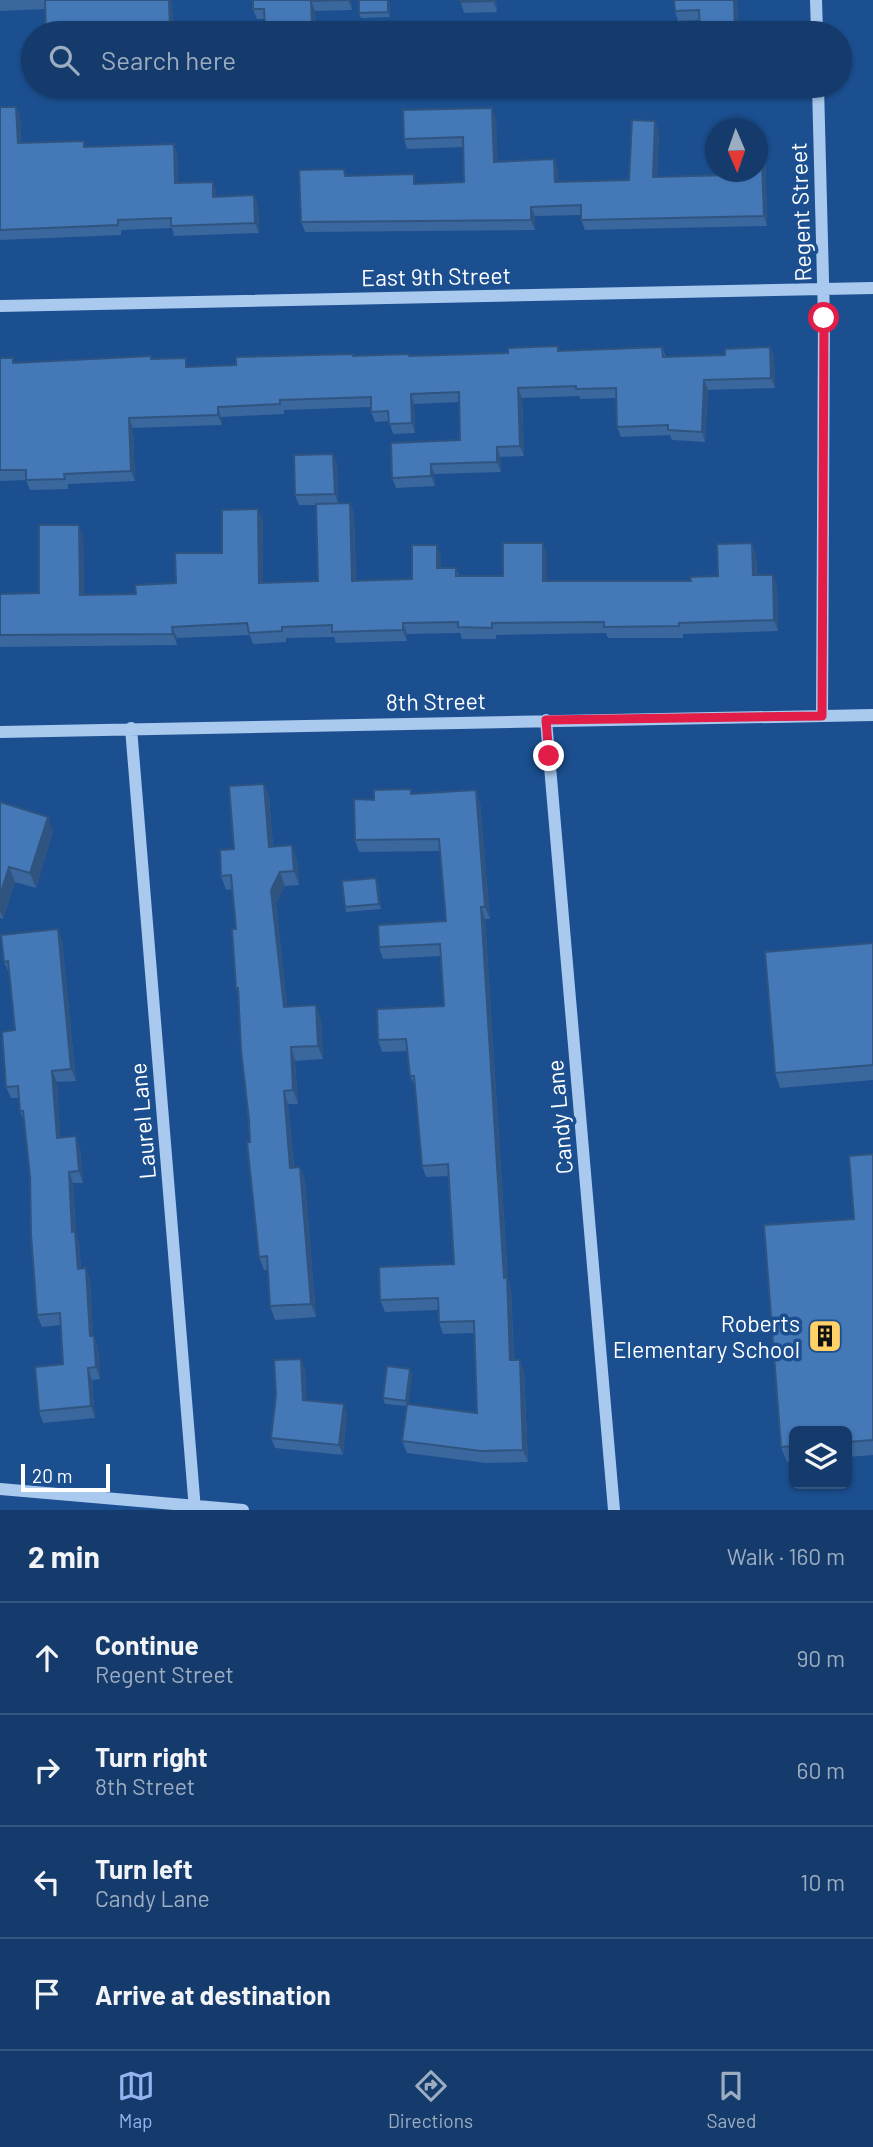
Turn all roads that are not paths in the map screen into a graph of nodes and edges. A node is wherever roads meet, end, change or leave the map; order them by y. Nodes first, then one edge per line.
1 (816, 0) edge
2 (817, 21) edge
3 (818, 98) edge
4 (873, 288) edge
5 (823, 289) junction
6 (0, 306) edge
7 (873, 715) edge
8 (822, 716) junction
9 (546, 720) junction
10 (131, 728) junction
11 (0, 732) edge
12 (0, 1489) edge
13 (194, 1508) edge
14 (243, 1510) edge
15 (614, 1510) edge

1 - 2 street
3 - 5 street, Regent Street
4 - 5 street, East 9th Street
5 - 6 street, East 9th Street
5 - 8 street, Regent Street
7 - 8 street, 8th Street
8 - 9 street, 8th Street
9 - 10 street, 8th Street
9 - 15 street, Candy Lane
10 - 11 street, 8th Street
10 - 13 street, Laurel Lane
12 - 13 street
13 - 14 street

